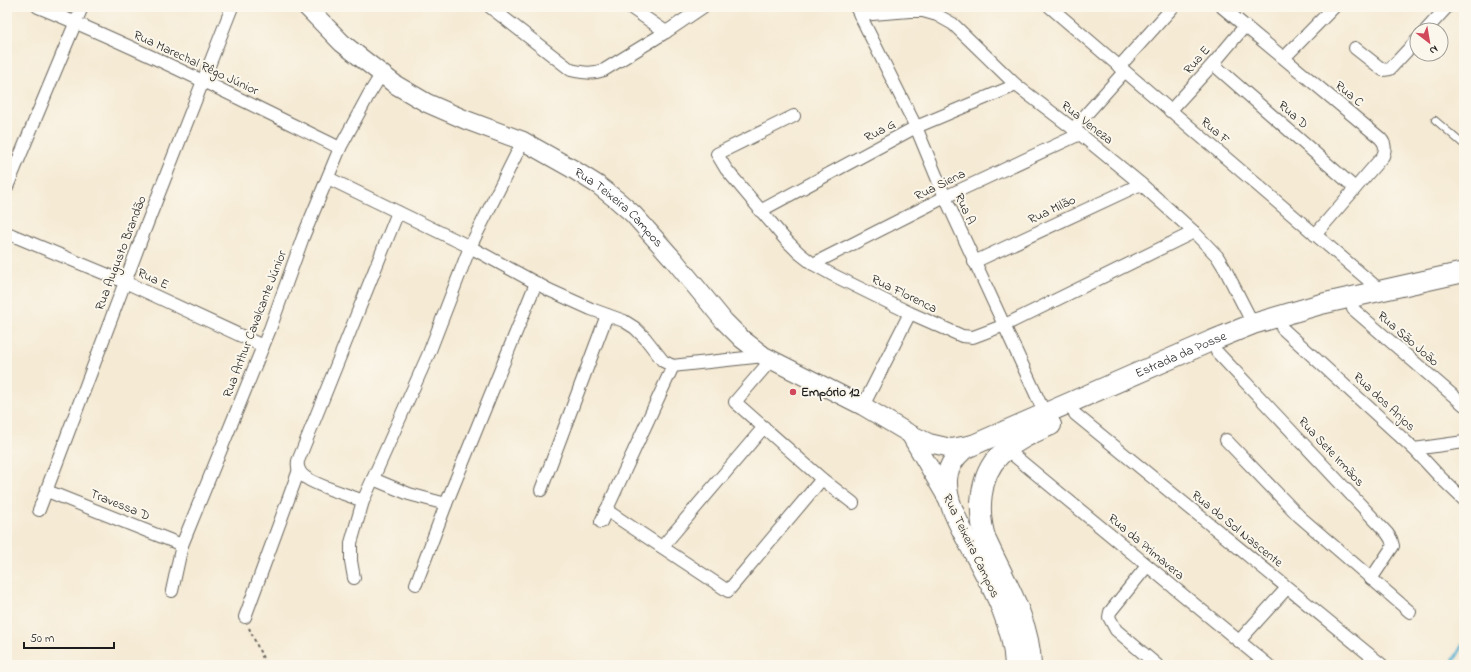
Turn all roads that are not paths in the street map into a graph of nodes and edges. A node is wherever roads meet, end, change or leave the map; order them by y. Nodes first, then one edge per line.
1 (38, 7) edge
2 (82, 7) edge
3 (232, 7) edge
4 (307, 7) edge
5 (490, 7) edge
6 (630, 7) edge
7 (703, 7) edge
8 (1050, 7) edge
9 (1173, 7) edge
10 (1222, 7) edge
11 (1334, 7) edge
12 (1447, 7) edge
13 (858, 11) edge
14 (75, 22) junction
15 (1433, 22) edge
16 (1245, 26) junction
17 (666, 32) junction
18 (1354, 48) dead end
19 (1409, 49) edge
20 (1284, 58) junction
21 (1212, 64) junction
22 (1122, 70) junction
23 (381, 75) junction
24 (203, 80) junction
25 (1016, 85) junction
26 (1170, 111) junction
27 (794, 116) dead end
28 (1435, 120) dead end
29 (916, 127) junction
30 (1076, 131) junction
31 (523, 141) junction
32 (1464, 145) edge
33 (340, 148) junction
34 (328, 178) junction
35 (1141, 184) junction
36 (7, 186) edge
37 (1355, 188) junction
38 (945, 197) junction
39 (760, 211) junction
40 (398, 212) junction
41 (1194, 232) junction
42 (7, 233) edge
43 (1315, 236) junction
44 (470, 247) junction
45 (974, 262) junction
46 (813, 264) junction
47 (1464, 272) edge
48 (125, 282) junction
49 (536, 283) junction
50 (1464, 285) edge
51 (1364, 292) junction
52 (910, 313) junction
53 (606, 315) junction
54 (1253, 324) junction
55 (1005, 326) junction
56 (1282, 328) junction
57 (263, 346) junction
58 (1217, 352) junction
59 (767, 358) junction
60 (673, 366) junction
61 (863, 406) junction
62 (1464, 406) edge
63 (1045, 414) junction
64 (1075, 414) junction
65 (764, 427) junction
66 (910, 434) junction
67 (1226, 440) dead end
68 (1464, 442) edge
69 (973, 444) junction
70 (1006, 449) junction
71 (1414, 449) junction
72 (992, 465) junction
73 (299, 470) junction
74 (373, 479) junction
75 (822, 479) junction
76 (541, 490) dead end
77 (47, 491) junction
78 (1464, 500) edge
79 (364, 501) junction
80 (950, 503) junction
81 (446, 504) junction
82 (853, 504) dead end
83 (980, 505) junction
84 (39, 510) dead end
85 (606, 510) junction
86 (601, 522) dead end
87 (182, 545) junction
88 (662, 547) junction
89 (1147, 566) junction
90 (354, 578) dead end
91 (1371, 579) junction
92 (416, 584) dead end
93 (1287, 588) junction
94 (172, 591) dead end
95 (1410, 612) dead end
96 (244, 617) road end
97 (1239, 641) junction
98 (1015, 665) edge
99 (1031, 665) edge
100 (1157, 665) edge
101 (1268, 665) edge
102 (1382, 665) edge

1 - 14 street, Rua Marechal Rêgo Júnior
2 - 14 street
3 - 24 street, Rua Augusto Brandão
4 - 23 street, Rua Teixeira Campos
5 - 17 street
6 - 17 street
7 - 17 street
8 - 22 street, Rua F
9 - 22 street
10 - 16 street
11 - 20 street
12 - 15 street
13 - 25 street, Rua Veneza
13 - 29 street, Rua A
14 - 24 street, Rua Marechal Rêgo Júnior
14 - 36 street
16 - 20 street
16 - 21 street, Rua E
18 - 19 street
20 - 37 street, Rua C
21 - 26 street, Rua E
21 - 37 street, Rua D
22 - 26 street, Rua F
22 - 30 street
23 - 31 street, Rua Teixeira Campos
23 - 33 street, Rua Arthur Cavalcante Júnior
24 - 33 street, Rua Marechal Rêgo Júnior
24 - 48 street, Rua Augusto Brandão
25 - 29 street, Rua G
25 - 30 street, Rua Veneza
26 - 43 street, Rua F
27 - 39 street, Rua Florenca
28 - 32 lane
29 - 38 street, Rua A
29 - 39 street, Rua G
30 - 35 street, Rua Veneza
30 - 38 street, Rua Siena
31 - 44 street
31 - 59 street, Rua Teixeira Campos
33 - 34 street, Rua Arthur Cavalcante Júnior
34 - 40 street
34 - 57 street, Rua Arthur Cavalcante Júnior
35 - 41 street, Rua Veneza
35 - 45 street, Rua Milão
37 - 43 street
38 - 45 street, Rua A
38 - 46 street, Rua Siena
39 - 46 street, Rua Florenca
40 - 44 street
40 - 73 street
41 - 54 street, Rua Veneza
41 - 55 street, Rua Florenca
42 - 48 street, Rua E
43 - 51 street, Rua F
44 - 49 street
44 - 74 street
45 - 55 street, Rua A
46 - 52 street, Rua Florenca
47 - 51 main road, Estrada da Posse
48 - 57 street, Rua E
48 - 77 street, Rua Augusto Brandão
49 - 53 street
49 - 81 street
50 - 51 main road, Estrada da Posse
51 - 54 main road, Estrada da Posse
51 - 56 main road, Estrada da Posse
51 - 62 street, Rua São João
52 - 55 street, Rua Florenca
52 - 61 street
53 - 60 street
53 - 76 street
54 - 63 main road, Estrada da Posse
55 - 63 street, Rua A
56 - 58 main road, Estrada da Posse
56 - 71 street, Rua dos Anjos
57 - 87 street, Rua Arthur Cavalcante Júnior
58 - 64 main road, Estrada da Posse
58 - 91 street, Rua Sete Irmãos
59 - 60 street
59 - 61 street, Rua Teixeira Campos
59 - 65 street
60 - 85 street
61 - 66 street, Rua Teixeira Campos
63 - 69 main road, Estrada da Posse
64 - 70 main road, Estrada da Posse
64 - 93 street, Rua do Sol Nascente
65 - 75 street
65 - 88 street
66 - 69 street, Rua Teixeira Campos
66 - 80 street, Rua Teixeira Campos
67 - 91 street
68 - 71 street
69 - 72 main road
69 - 80 main road, Estrada da Posse
70 - 72 main road, Estrada da Posse
70 - 89 street, Rua da Primavera
71 - 78 street, Rua dos Anjos
72 - 83 main road, Rua Teixeira Campos
73 - 79 street
73 - 96 street
74 - 79 street
74 - 81 street
75 - 82 street
75 - 88 street
77 - 84 street, Rua Augusto Brandão
77 - 87 street, Travessa D
79 - 90 street
80 - 83 main road
80 - 98 main road, Rua Teixeira Campos
81 - 92 street
83 - 99 main road, Rua Teixeira Campos
85 - 86 street
85 - 88 street
87 - 94 street, Rua Arthur Cavalcante Júnior
89 - 97 street, Rua da Primavera
89 - 100 street
91 - 95 street
93 - 97 street
93 - 102 street, Rua do Sol Nascente
97 - 101 street, Rua da Primavera

